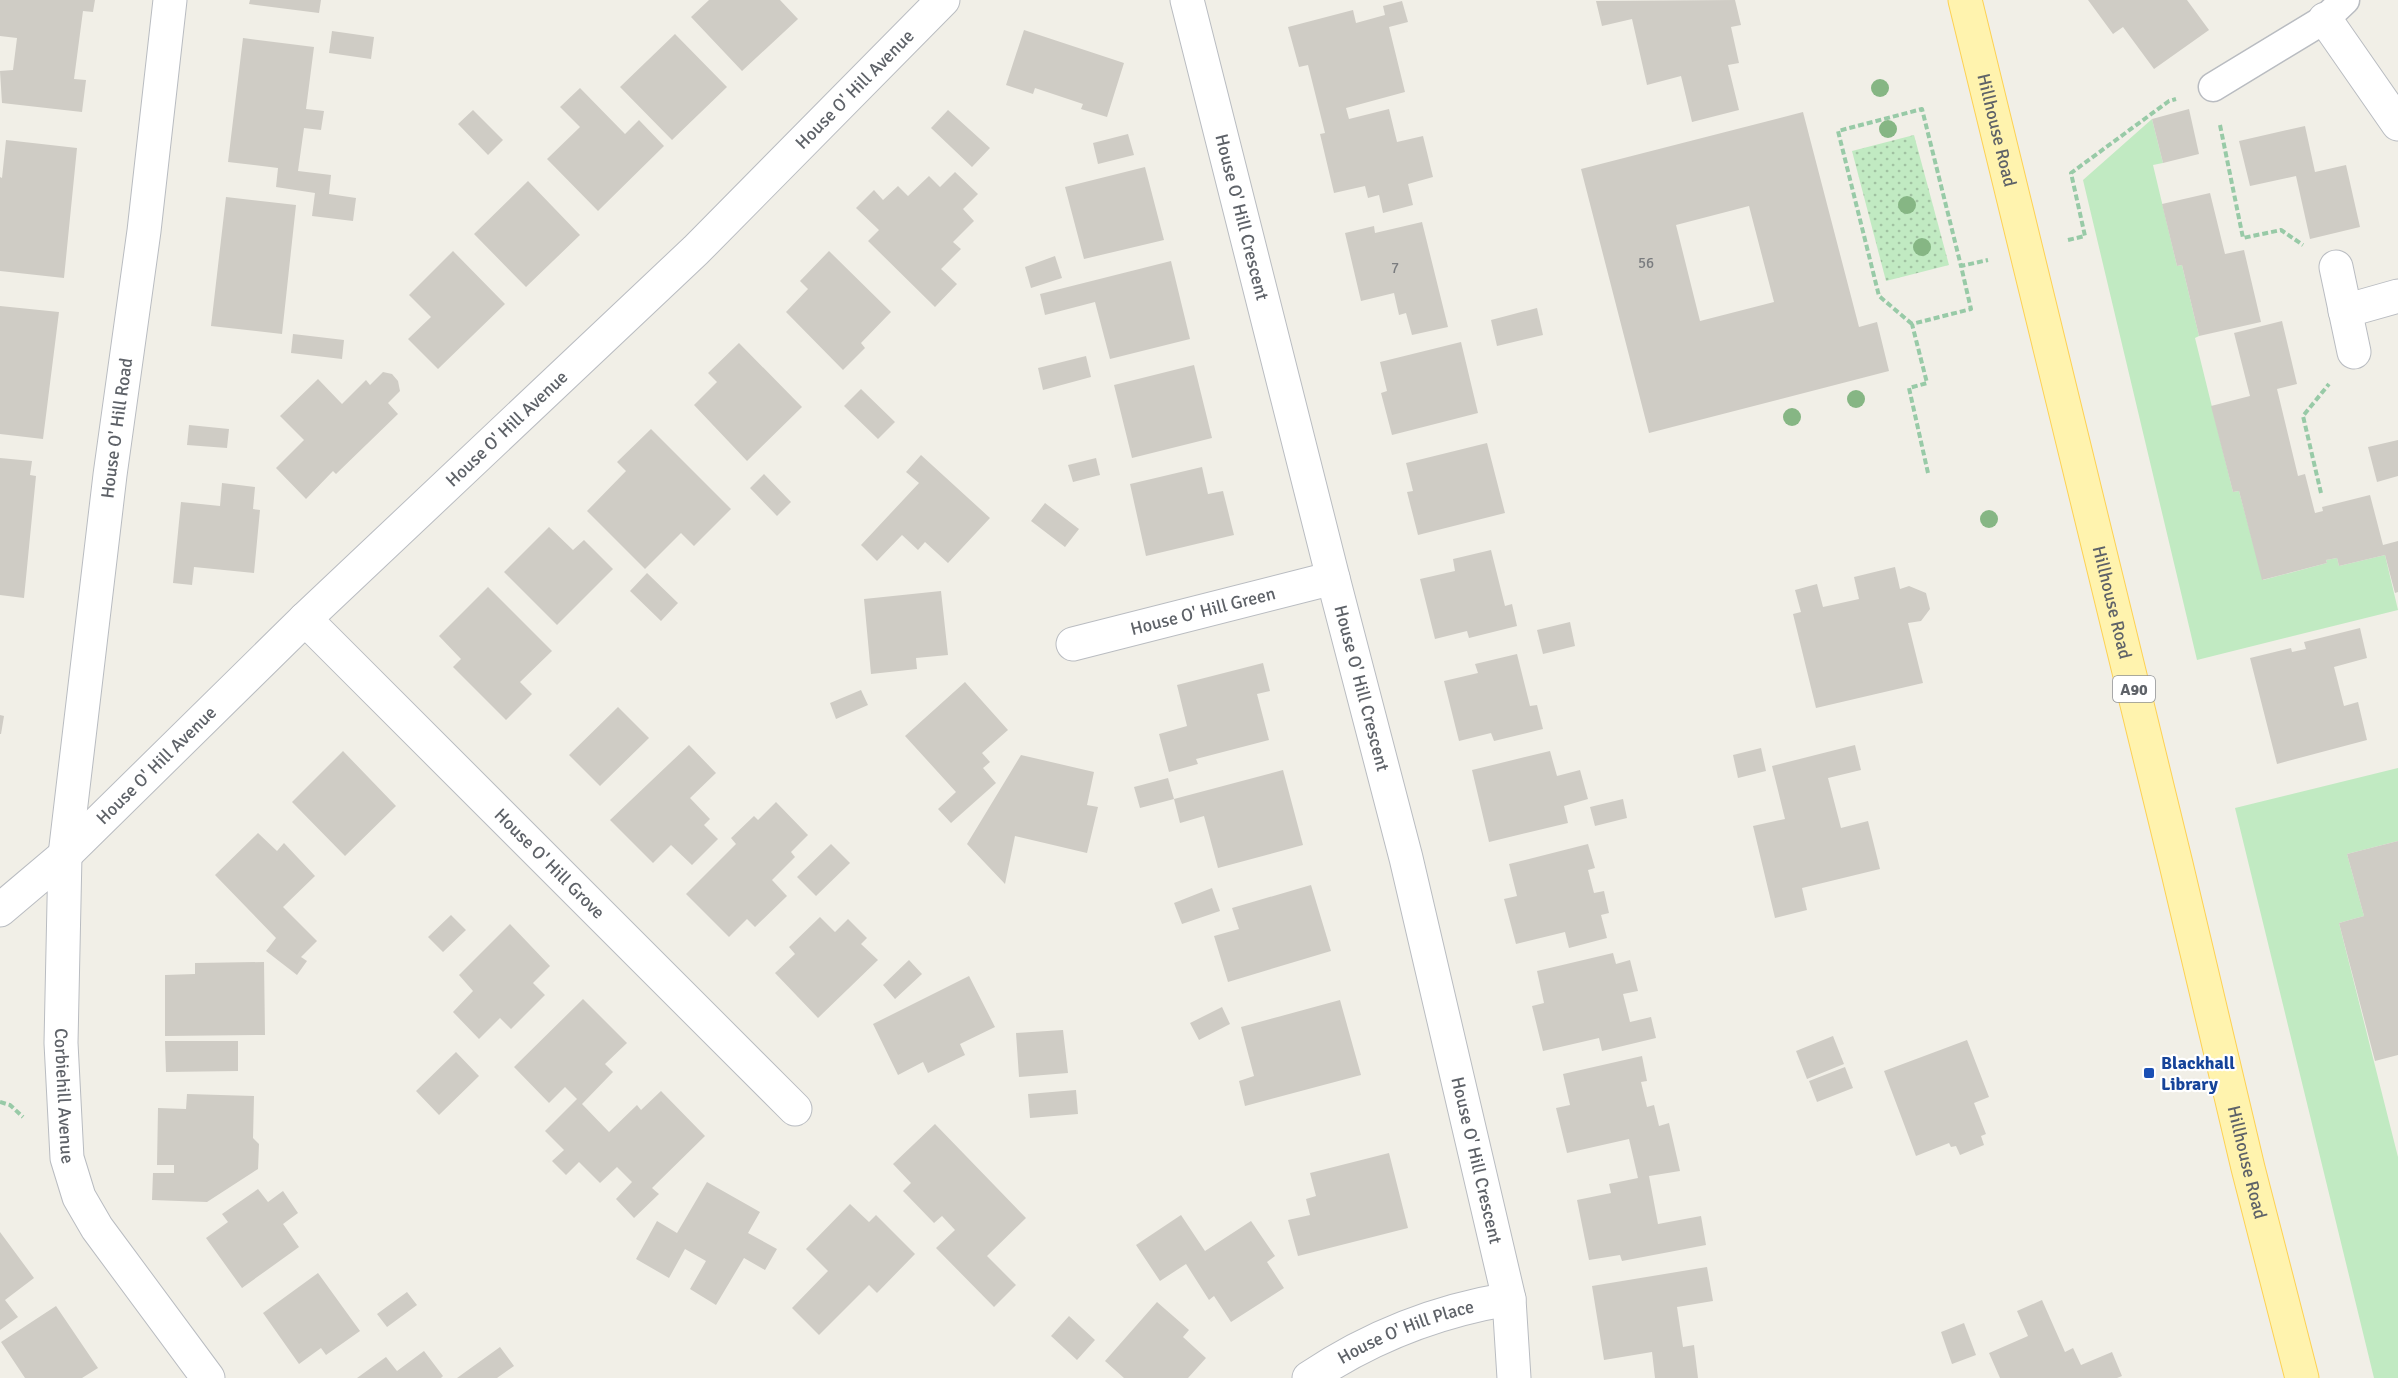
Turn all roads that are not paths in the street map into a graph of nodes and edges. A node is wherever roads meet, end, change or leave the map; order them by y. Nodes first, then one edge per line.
1 (170, 0) edge
2 (943, 0) edge
3 (1187, 0) edge
4 (1965, 0) edge
5 (2335, 10) edge
6 (2213, 87) road end
7 (2398, 124) edge
8 (2336, 267) road end
9 (2398, 296) edge
10 (2345, 311) junction
11 (2354, 352) road end
12 (1333, 578) junction
13 (305, 619) junction
14 (1073, 644) dead end
15 (65, 855) junction
16 (0, 910) edge
17 (795, 1109) dead end
18 (1509, 1299) junction
19 (208, 1378) edge
20 (1309, 1378) edge
21 (1514, 1378) edge
22 (2302, 1378) edge

1 - 15 street, House O' Hill Road
2 - 13 street, House O' Hill Avenue
3 - 12 street, House O' Hill Crescent
4 - 22 main road, Hillhouse Road / A90
5 - 6 lane
5 - 7 street
8 - 10 street
9 - 10 street
10 - 11 street
12 - 14 street, House O' Hill Green
12 - 18 street, House O' Hill Crescent
13 - 15 street, House O' Hill Avenue
13 - 17 street, House O' Hill Grove
15 - 16 street
15 - 19 street, Corbiehill Avenue
18 - 20 street, House O' Hill Place
18 - 21 street, House O' Hill Crescent

